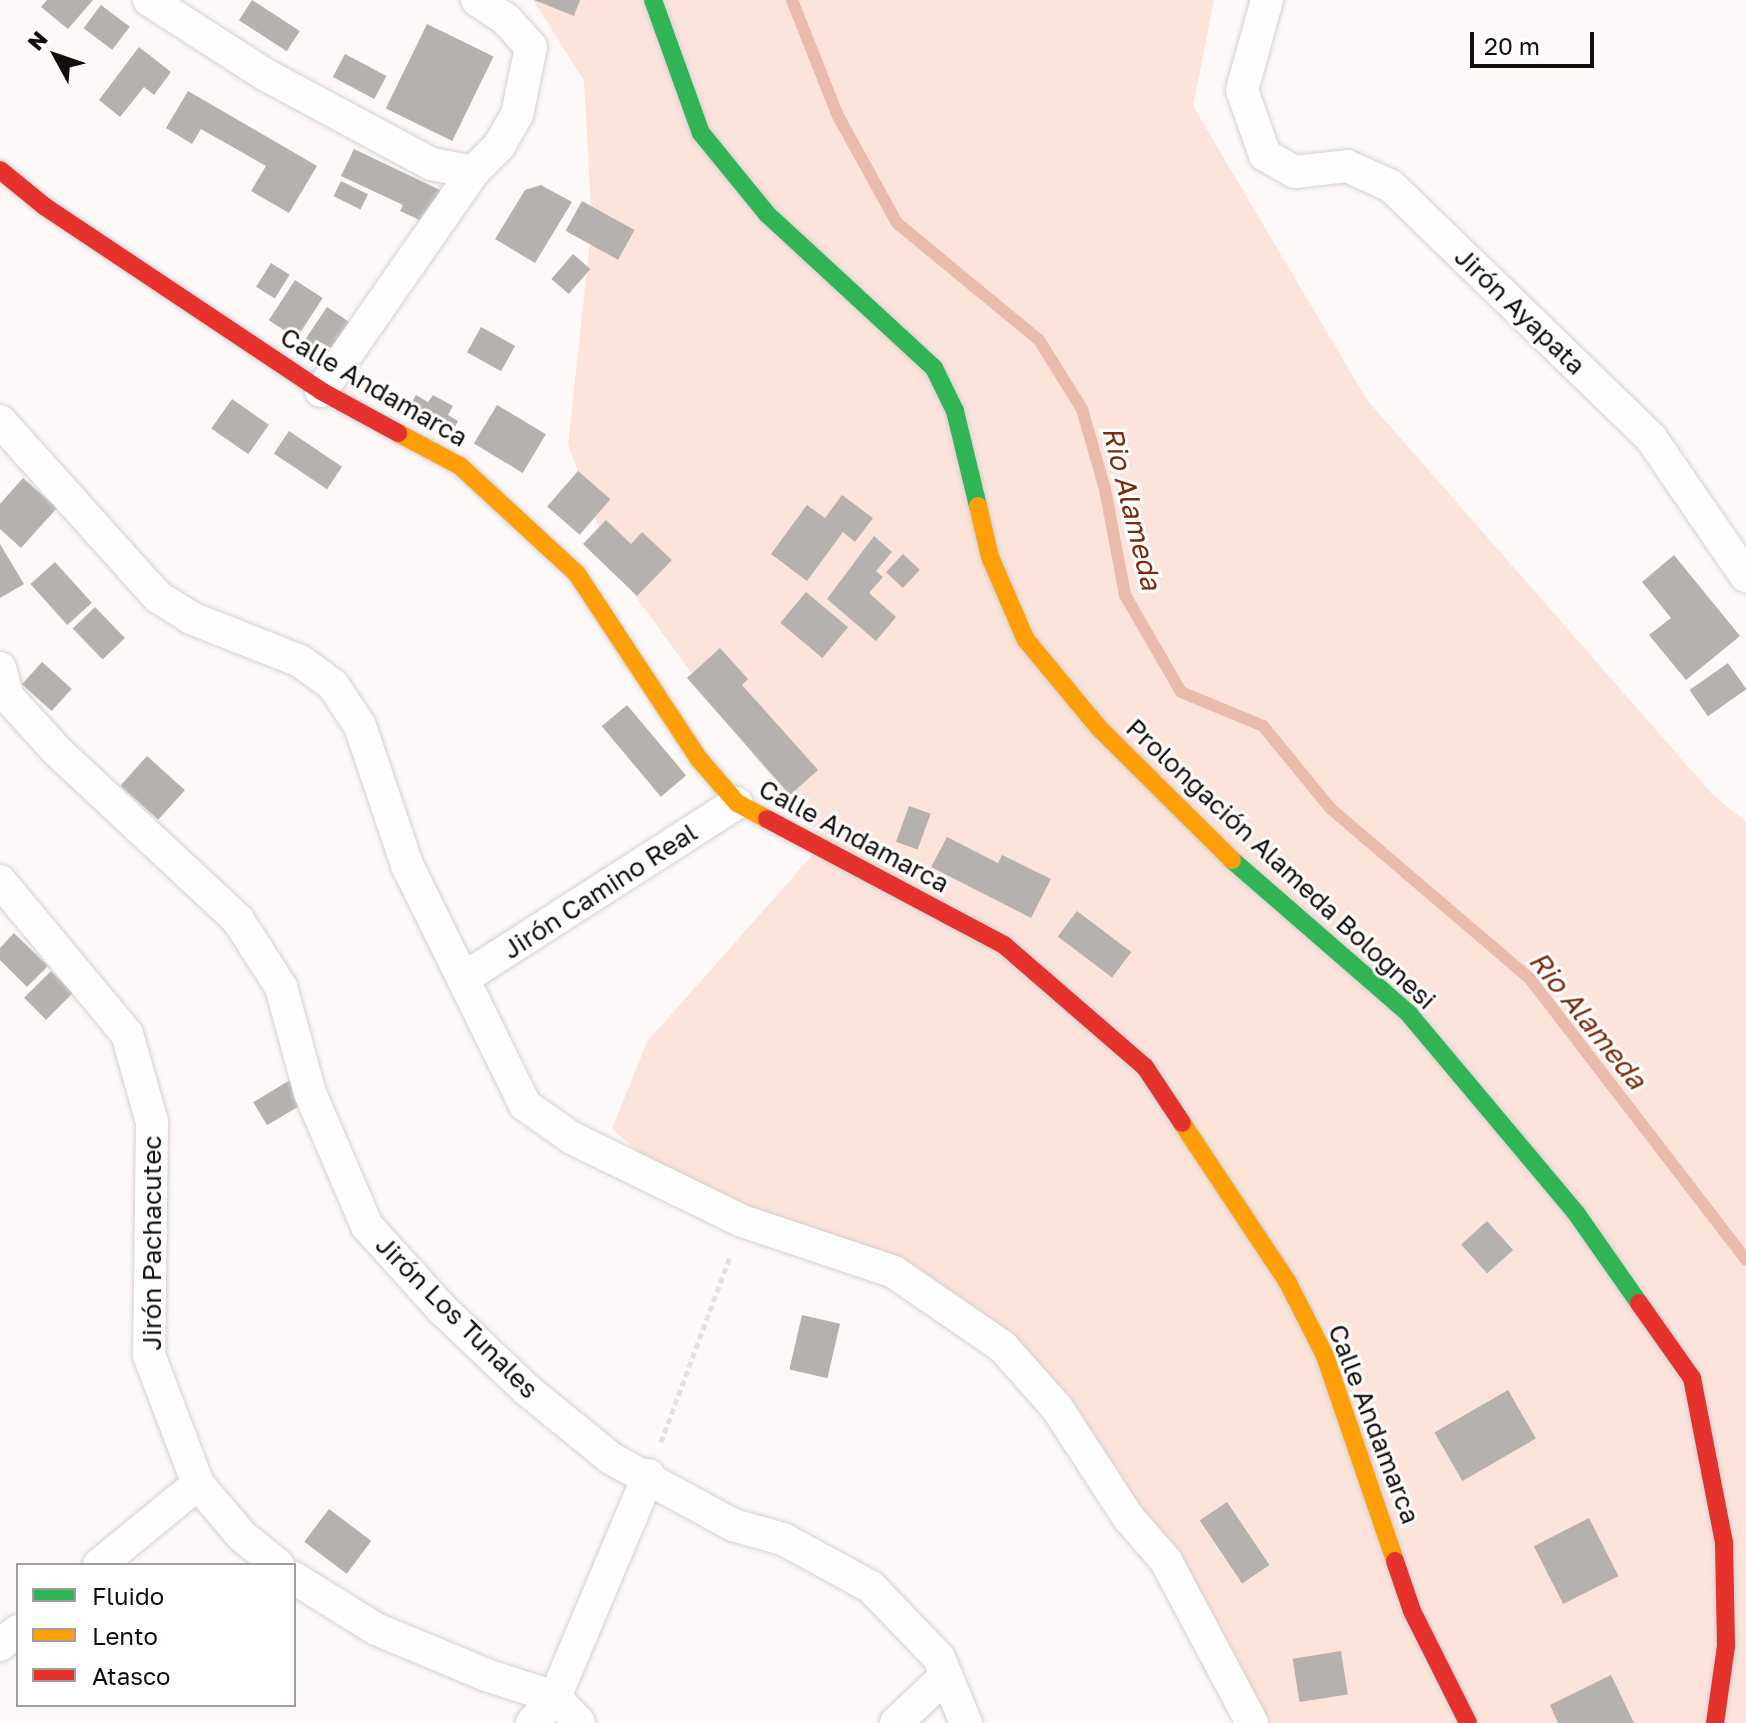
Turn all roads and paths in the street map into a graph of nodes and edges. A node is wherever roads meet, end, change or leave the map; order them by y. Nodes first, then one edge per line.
1 (149, 0) edge
2 (477, 0) edge
3 (653, 0) edge
4 (1267, 0) edge
5 (0, 170) edge
6 (473, 172) junction
7 (321, 391) junction
8 (0, 421) edge
9 (1746, 576) edge
10 (0, 668) edge
11 (737, 803) junction
12 (0, 881) edge
13 (464, 978) junction
14 (742, 1221) junction
15 (649, 1475) junction
16 (198, 1484) junction
17 (101, 1563) edge
18 (276, 1563) edge
19 (296, 1579) edge
20 (16, 1633) edge
21 (0, 1645) edge
22 (946, 1676) junction
23 (555, 1697) junction
24 (532, 1723) edge
25 (579, 1723) edge
26 (896, 1723) edge
27 (966, 1723) edge
28 (1252, 1723) edge
29 (1468, 1723) edge
30 (1715, 1723) edge

1 - 6 street
2 - 6 street
3 - 30 street, Prolongación Alameda Bolognesi
4 - 9 street, Jirón Ayapata
5 - 7 street, Calle Andamarca
6 - 7 street
7 - 11 street, Calle Andamarca
8 - 13 street
10 - 15 street, Jirón Los Tunales
11 - 13 street, Jirón Camino Real
11 - 29 street, Calle Andamarca
12 - 16 street, Jirón Pachacutec
13 - 14 street
14 - 15 path
14 - 28 street
15 - 22 street, Jirón Los Tunales
15 - 23 street
16 - 17 street
16 - 18 street, Jirón Pachacutec
19 - 23 street
20 - 21 street
22 - 26 street
22 - 27 street, Jirón Los Tunales
23 - 24 street
23 - 25 street

